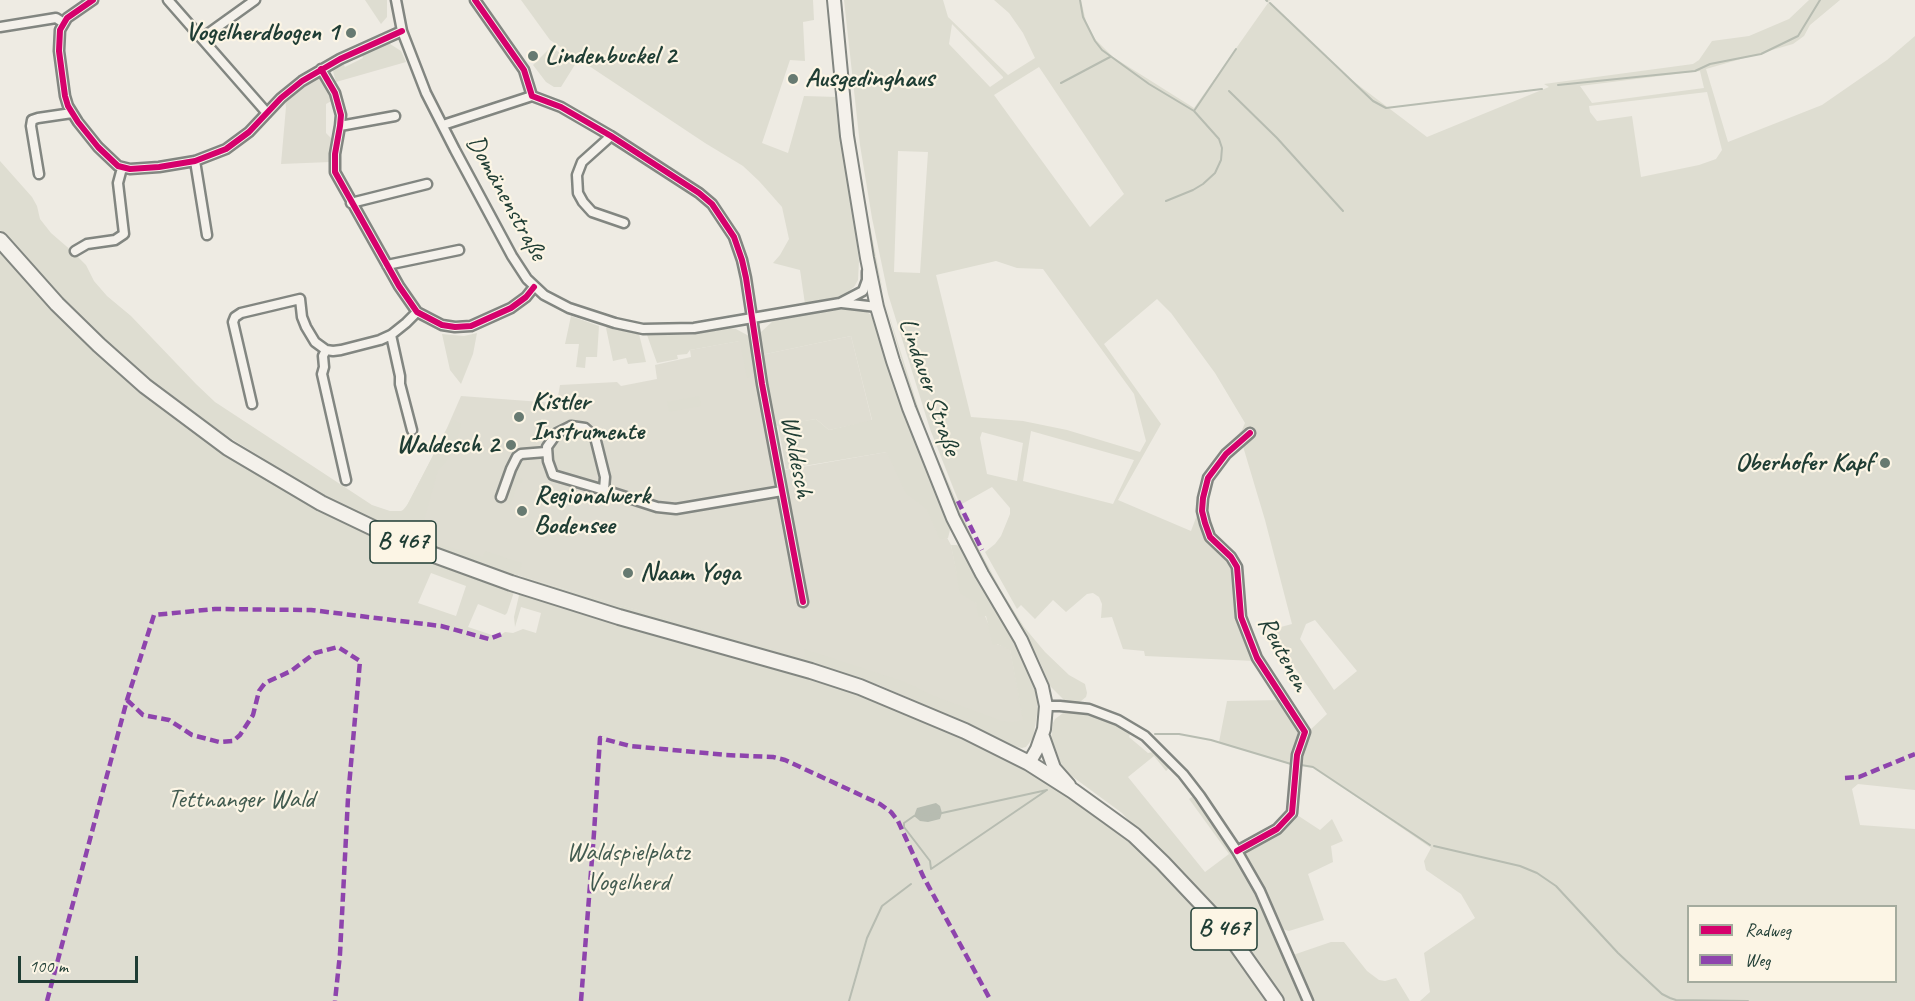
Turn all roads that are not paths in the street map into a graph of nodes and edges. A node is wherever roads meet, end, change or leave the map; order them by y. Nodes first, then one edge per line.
1 (93, 0) edge
2 (168, 0) edge
3 (255, 0) edge
4 (396, 0) edge
5 (475, 0) edge
6 (834, 0) edge
7 (64, 23) junction
8 (0, 27) edge
9 (402, 31) junction
10 (202, 38) junction
11 (321, 69) junction
12 (532, 96) junction
13 (72, 113) junction
14 (267, 113) junction
15 (395, 116) dead end
16 (443, 125) junction
17 (340, 126) junction
18 (611, 136) junction
19 (195, 161) junction
20 (122, 168) junction
21 (39, 174) dead end
22 (427, 184) dead end
23 (351, 203) junction
24 (624, 223) dead end
25 (207, 236) dead end
26 (0, 240) edge
27 (459, 249) dead end
28 (75, 251) dead end
29 (867, 261) junction
30 (387, 265) junction
31 (534, 287) junction
32 (840, 303) junction
33 (878, 307) junction
34 (417, 312) junction
35 (751, 318) junction
36 (391, 335) junction
37 (326, 350) junction
38 (252, 404) dead end
39 (412, 430) dead end
40 (1250, 433) dead end
41 (546, 453) junction
42 (346, 480) dead end
43 (604, 490) junction
44 (782, 491) junction
45 (501, 497) dead end
46 (803, 602) dead end
47 (1046, 706) junction
48 (1043, 737) junction
49 (1029, 763) junction
50 (1073, 791) junction
51 (1237, 851) junction
52 (1276, 1001) edge
53 (1308, 1001) edge

1 - 7 street
2 - 10 street
3 - 10 street
4 - 9 street, Domänenstraße
5 - 12 street
6 - 29 main road, Lindauer Straße
7 - 8 street
7 - 13 street
9 - 11 street
9 - 16 street, Domänenstraße
10 - 14 street
11 - 14 street
11 - 17 street
12 - 16 street
12 - 18 street, Waldesch
13 - 20 street
13 - 21 street
14 - 19 street
15 - 17 street
16 - 31 street, Domänenstraße
17 - 23 street
18 - 24 street
18 - 35 street, Waldesch
19 - 20 street
19 - 25 street
20 - 28 street
22 - 23 street
23 - 30 street
26 - 49 main road, B 467
27 - 30 street
29 - 32 street, Domänenstraße
29 - 33 main road, Lindauer Straße
30 - 34 street
31 - 34 street
31 - 35 street, Domänenstraße
32 - 33 street, Domänenstraße
32 - 35 street, Domänenstraße
33 - 47 main road, Lindauer Straße
34 - 36 street
35 - 44 street, Waldesch
36 - 37 street
36 - 39 street
37 - 38 street
37 - 42 street
40 - 51 street, Reutenen
41 - 43 street, Waldesch
41 - 43 street
41 - 45 street
43 - 44 street, Waldesch
44 - 46 street, Waldesch
47 - 48 main road, Lindauer Straße
47 - 51 street
48 - 49 main road, Lindauer Straße
48 - 50 main road
49 - 50 main road, B 467
50 - 52 main road, B 467
51 - 53 street

